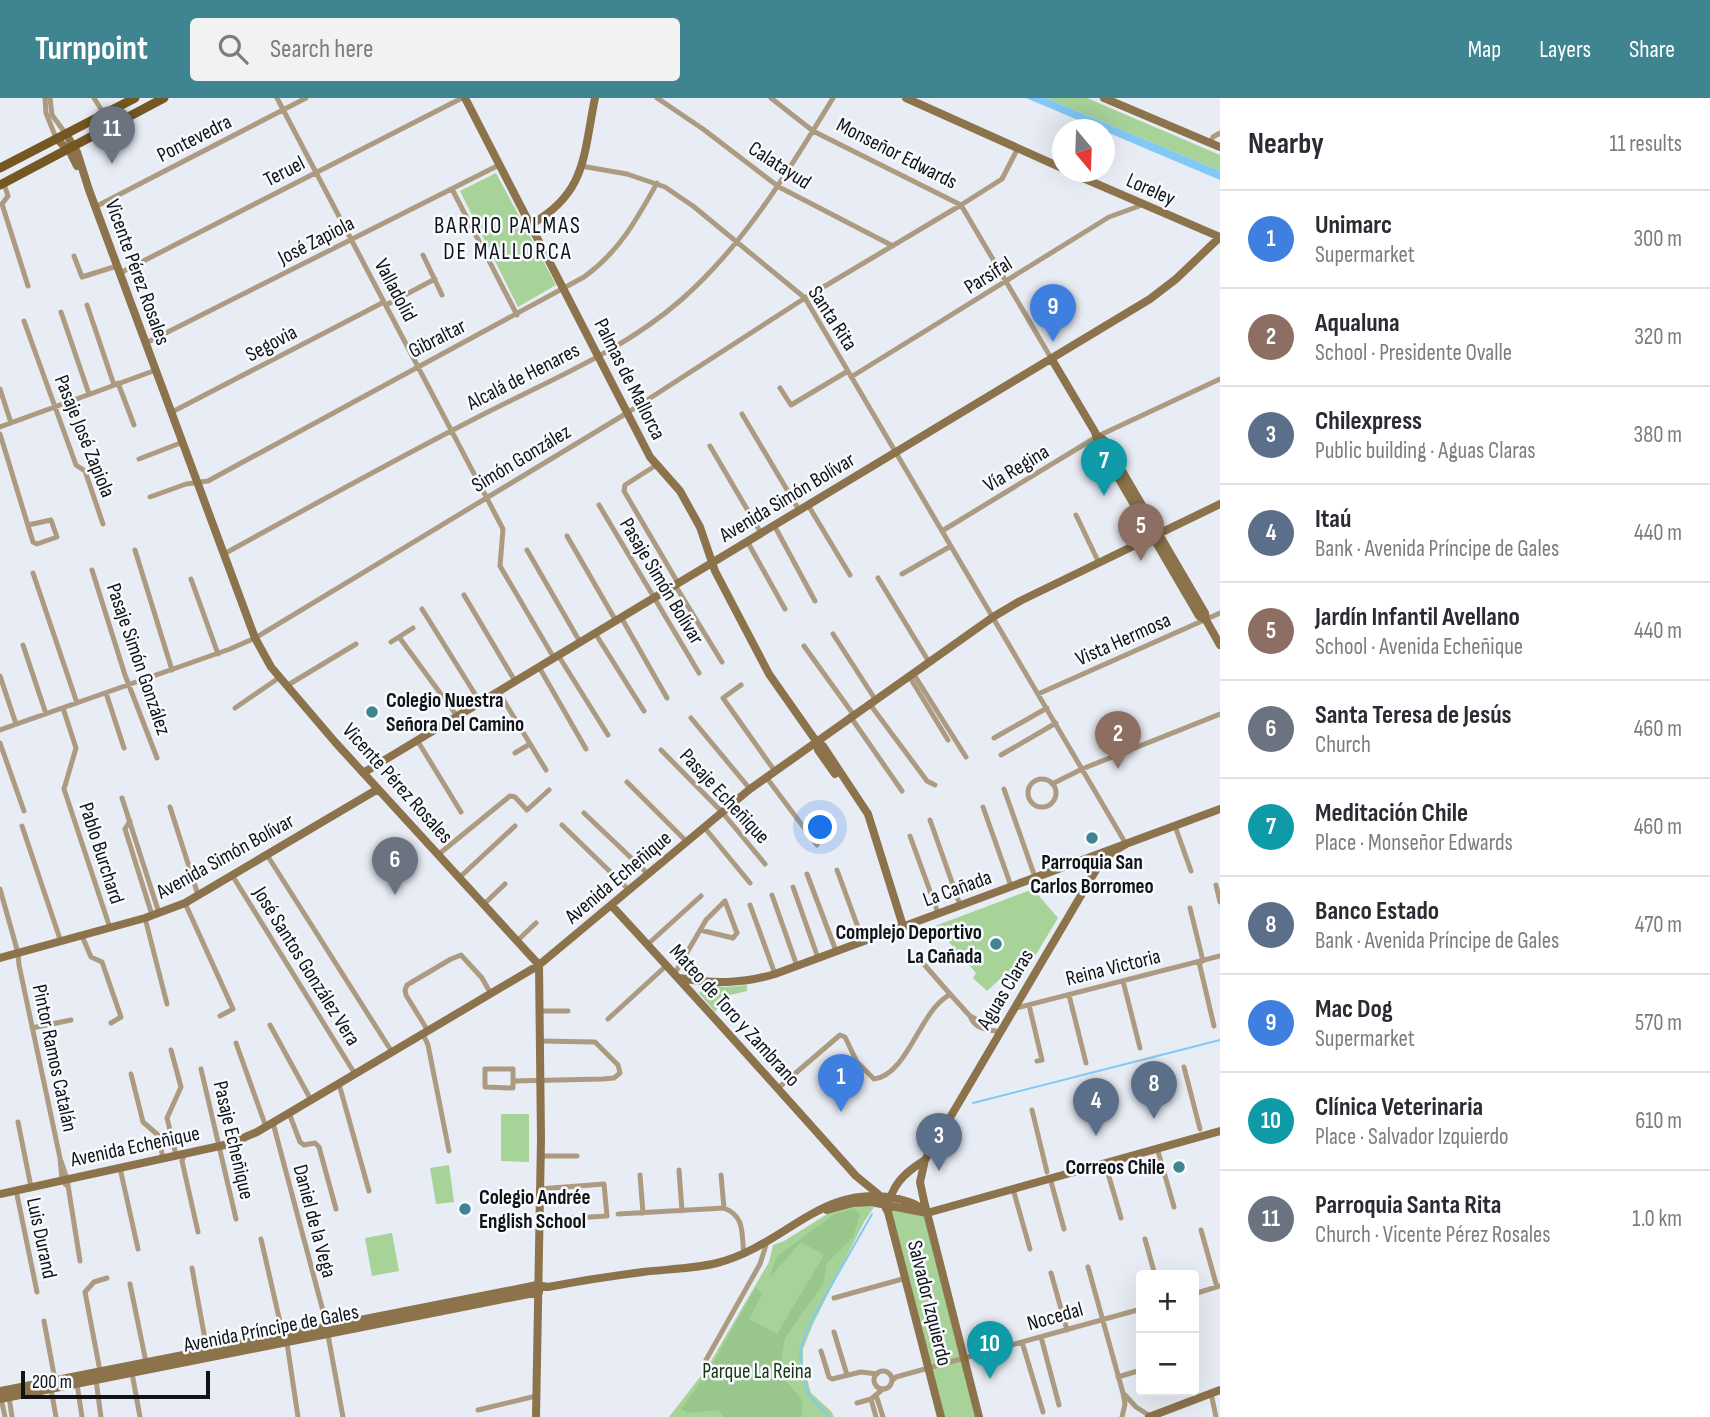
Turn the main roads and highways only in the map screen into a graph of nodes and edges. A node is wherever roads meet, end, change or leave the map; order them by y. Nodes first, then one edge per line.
1 (135, 98) edge
2 (164, 98) edge
3 (0, 168) edge
4 (2, 185) edge

1 - 3 main road
2 - 4 main road

